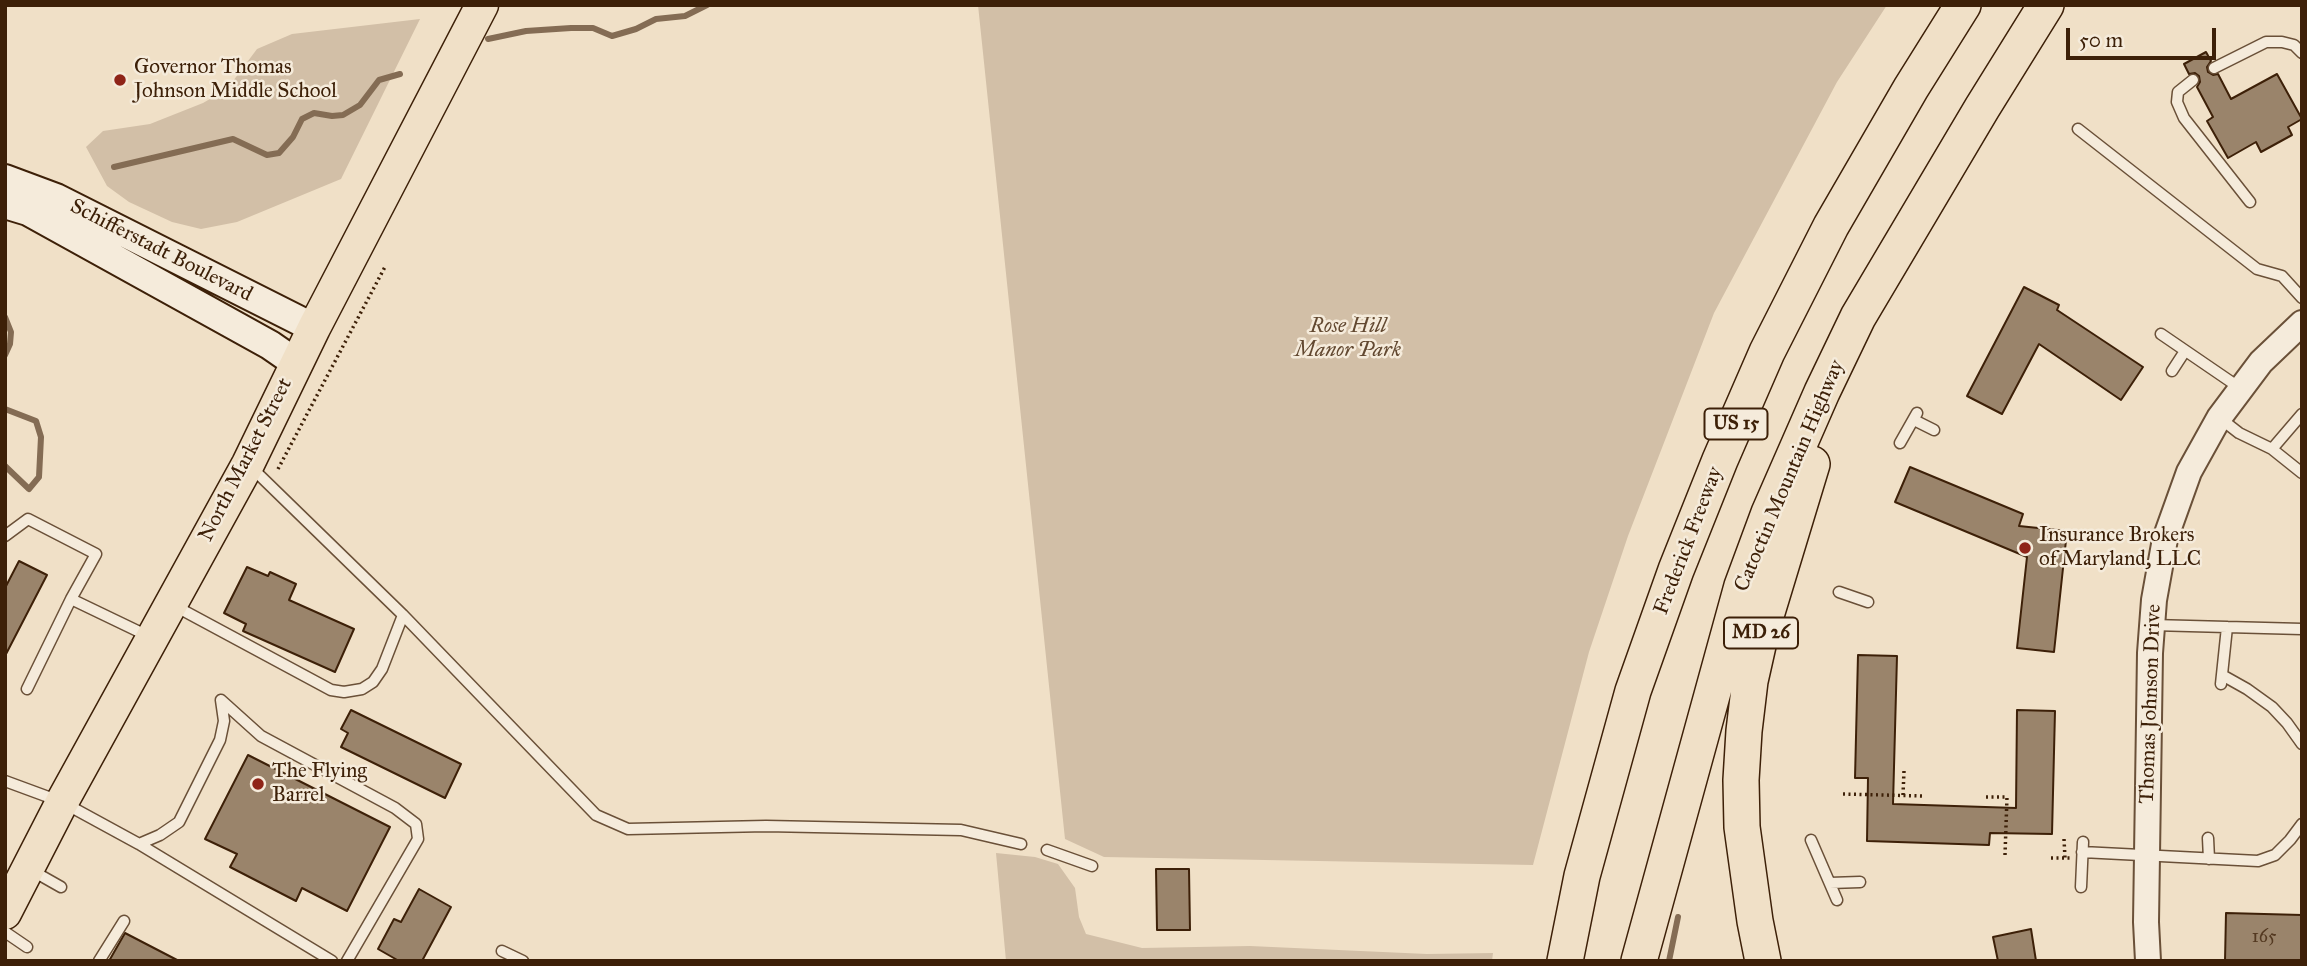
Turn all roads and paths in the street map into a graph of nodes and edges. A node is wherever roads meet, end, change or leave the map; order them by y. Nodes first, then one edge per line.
1 (482, 5) edge
2 (1963, 5) edge
3 (2046, 5) edge
4 (2302, 53) edge
5 (2214, 68) dead end
6 (2193, 80) dead end
7 (2078, 129) dead end
8 (5, 179) edge
9 (2250, 202) dead end
10 (5, 204) edge
11 (386, 265) dead end
12 (2302, 298) edge
13 (1858, 317) junction
14 (2302, 323) edge
15 (314, 328) junction
16 (2161, 334) dead end
17 (2185, 351) junction
18 (296, 363) junction
19 (2172, 371) dead end
20 (2240, 388) junction
21 (2302, 414) edge
22 (2219, 418) junction
23 (1934, 430) dead end
24 (1900, 443) dead end
25 (2272, 449) junction
26 (263, 467) junction
27 (2302, 473) edge
28 (5, 536) edge
29 (1839, 592) dead end
30 (71, 599) junction
31 (1868, 602) dead end
32 (170, 604) junction
33 (403, 615) junction
34 (2152, 625) junction
35 (2227, 627) junction
36 (2302, 629) edge
37 (152, 638) junction
38 (27, 689) dead end
39 (2302, 744) edge
40 (1904, 771) dead end
41 (5, 782) edge
42 (1843, 794) dead end
43 (1903, 795) junction
44 (1923, 796) dead end
45 (1986, 797) dead end
46 (62, 802) junction
47 (2302, 824) edge
48 (2208, 838) dead end
49 (2064, 839) dead end
50 (1811, 840) dead end
51 (139, 844) junction
52 (1021, 844) dead end
53 (1047, 850) dead end
54 (2005, 855) dead end
55 (2147, 857) junction
56 (2065, 858) dead end
57 (2209, 859) junction
58 (1092, 866) dead end
59 (27, 868) junction
60 (1582, 876) junction
61 (1860, 882) dead end
62 (1830, 883) junction
63 (61, 887) dead end
64 (2081, 887) dead end
65 (1837, 900) dead end
66 (5, 913) edge
67 (124, 920) dead end
68 (5, 932) edge
69 (27, 947) dead end
70 (502, 951) dead end
71 (99, 961) edge
72 (332, 961) edge
73 (347, 961) edge
74 (523, 961) edge
75 (1545, 961) edge
76 (1565, 961) edge
77 (1639, 961) edge
78 (1763, 961) edge
79 (2148, 961) edge

1 - 15 main road, North Market Street
2 - 60 highway, Frederick Freeway / US 15
3 - 13 highway, US 15
4 - 5 lane
6 - 9 lane
7 - 12 lane
8 - 15 main road, Schifferstadt Boulevard
10 - 18 main road, Schifferstadt Boulevard
11 - 26 path
13 - 77 highway, Catoctin Mountain Highway / US 15
13 - 78 highway, MD 26
14 - 20 street, Thomas Johnson Drive
15 - 18 main road, North Market Street
16 - 17 lane
17 - 19 lane
17 - 20 lane
18 - 26 main road, North Market Street
20 - 22 street, Thomas Johnson Drive
21 - 25 lane
22 - 25 lane
22 - 34 street, Thomas Johnson Drive
23 - 24 lane
25 - 27 lane
26 - 32 main road, North Market Street
26 - 33 lane
28 - 30 lane
29 - 31 lane
30 - 37 lane
30 - 38 lane
32 - 33 lane
32 - 37 main road, North Market Street
33 - 52 lane
34 - 35 lane
34 - 55 street, Thomas Johnson Drive
35 - 36 lane
35 - 39 lane
37 - 46 main road, North Market Street
40 - 43 path
41 - 46 lane
42 - 43 path
43 - 44 path
45 - 54 path
46 - 51 lane
46 - 59 main road, North Market Street
47 - 57 lane
48 - 57 lane
49 - 56 path
50 - 62 lane
51 - 72 lane
51 - 73 lane
53 - 58 lane
55 - 57 lane
55 - 64 lane
55 - 79 street, Thomas Johnson Drive
59 - 63 lane
59 - 66 main road, North Market Street
60 - 75 highway
60 - 76 highway, US 15
61 - 62 lane
62 - 65 lane
67 - 71 lane
68 - 69 lane
70 - 74 lane

